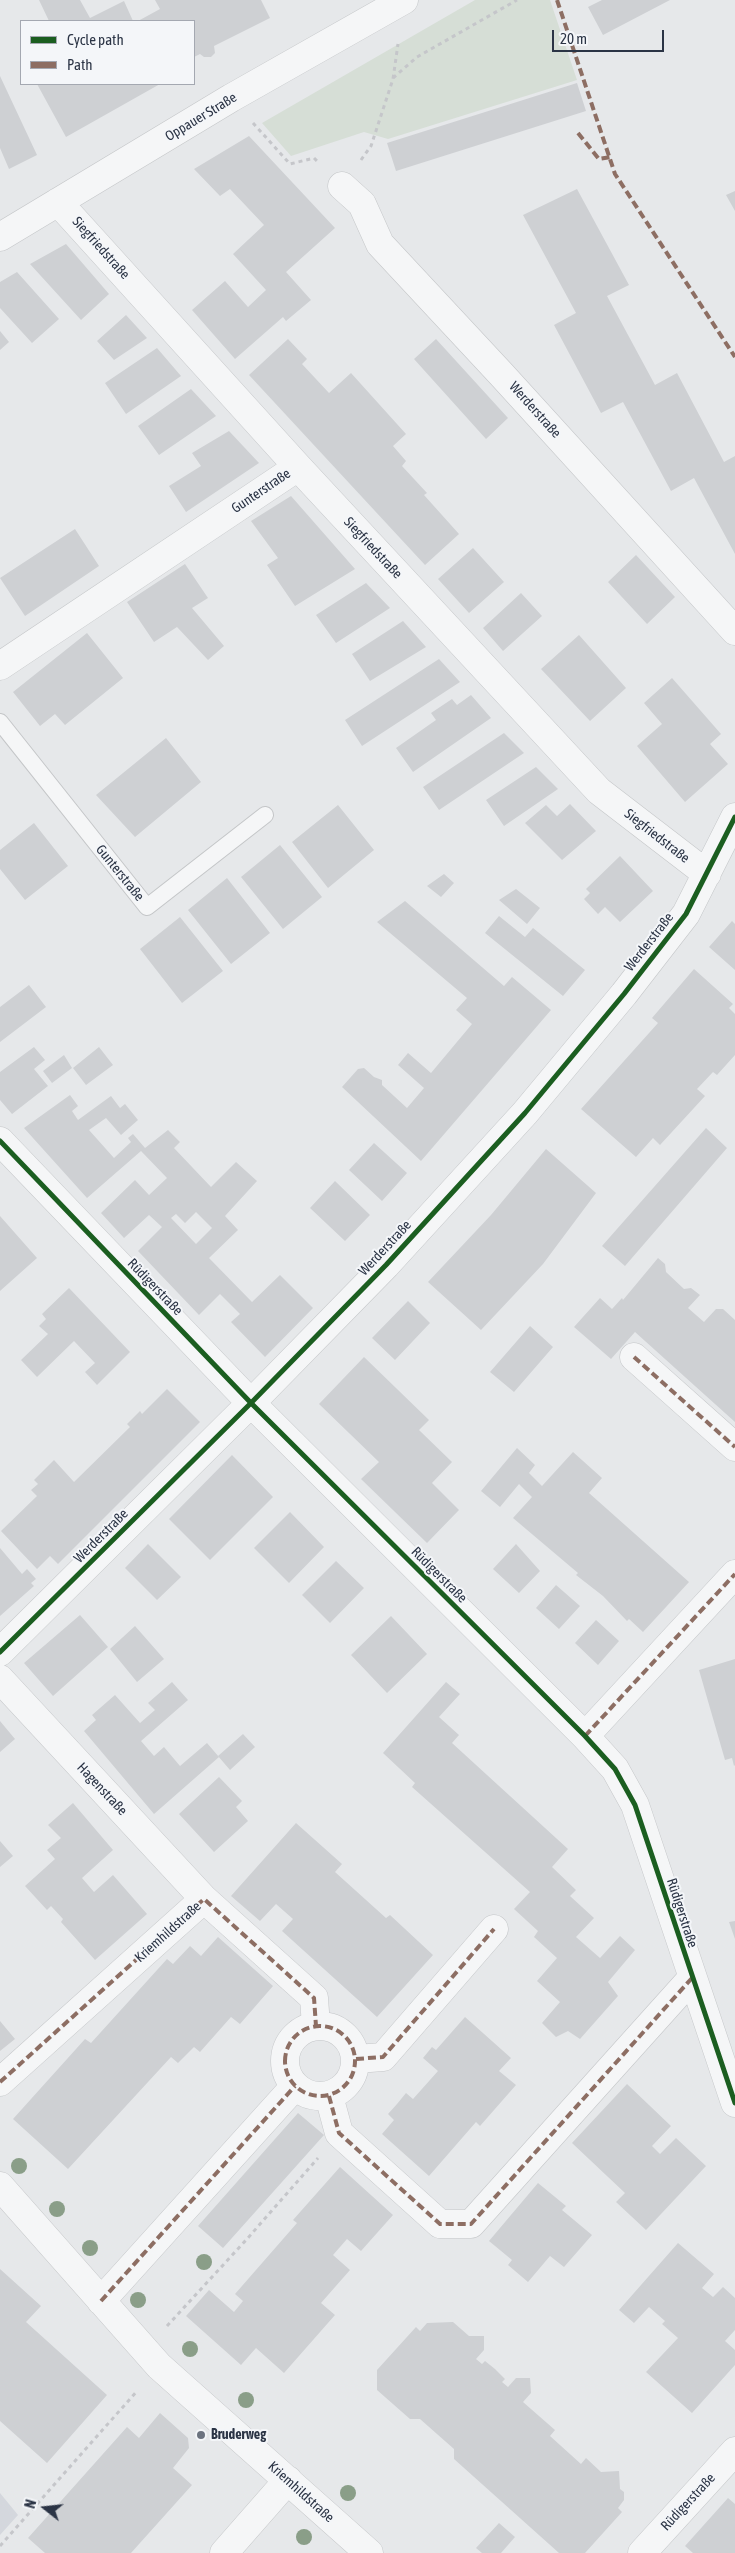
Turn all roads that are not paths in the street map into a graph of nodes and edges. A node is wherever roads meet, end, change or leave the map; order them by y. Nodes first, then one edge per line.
1 (394, 6) edge
2 (342, 186) road end
3 (58, 202) junction
4 (3, 227) edge
5 (298, 466) junction
6 (735, 631) edge
7 (0, 666) edge
8 (0, 722) edge
9 (265, 815) dead end
10 (735, 817) edge
11 (707, 874) junction
12 (2, 1146) edge
13 (634, 1357) dead end
14 (251, 1403) junction
15 (735, 1448) edge
16 (735, 1574) edge
17 (0, 1652) edge
18 (0, 1679) edge
19 (585, 1736) junction
20 (204, 1900) junction
21 (494, 1929) dead end
22 (692, 1978) junction
23 (316, 2026) junction
24 (356, 2059) junction
25 (0, 2082) edge
26 (295, 2086) junction
27 (329, 2096) junction
28 (735, 2103) edge
29 (0, 2186) edge
30 (101, 2301) junction
31 (735, 2451) edge
32 (288, 2480) junction
33 (224, 2553) edge
34 (369, 2553) edge
35 (642, 2553) edge

1 - 3 street, Oppauer Straße
2 - 6 street, Werderstraße
3 - 4 street, Oppauer Straße
3 - 5 street, Siegfriedstraße
5 - 7 street, Gunterstraße
5 - 11 street, Siegfriedstraße
8 - 9 lane, Gunterstraße
10 - 11 street, Werderstraße
11 - 14 street, Werderstraße
12 - 14 street, Rüdigerstraße
13 - 15 street
14 - 17 street, Werderstraße
14 - 19 street, Rüdigerstraße
16 - 19 street
18 - 20 street, Hagenstraße
19 - 22 street, Rüdigerstraße
20 - 23 street, Kriemhildstraße
20 - 25 street, Kriemhildstraße
21 - 24 street
22 - 27 street
22 - 28 street, Rüdigerstraße
23 - 24 street
23 - 26 street
24 - 27 street
26 - 27 street
26 - 30 street
29 - 30 street, Kriemhildstraße
30 - 32 street, Kriemhildstraße
31 - 35 street, Rüdigerstraße
32 - 33 street
32 - 34 street, Kriemhildstraße

